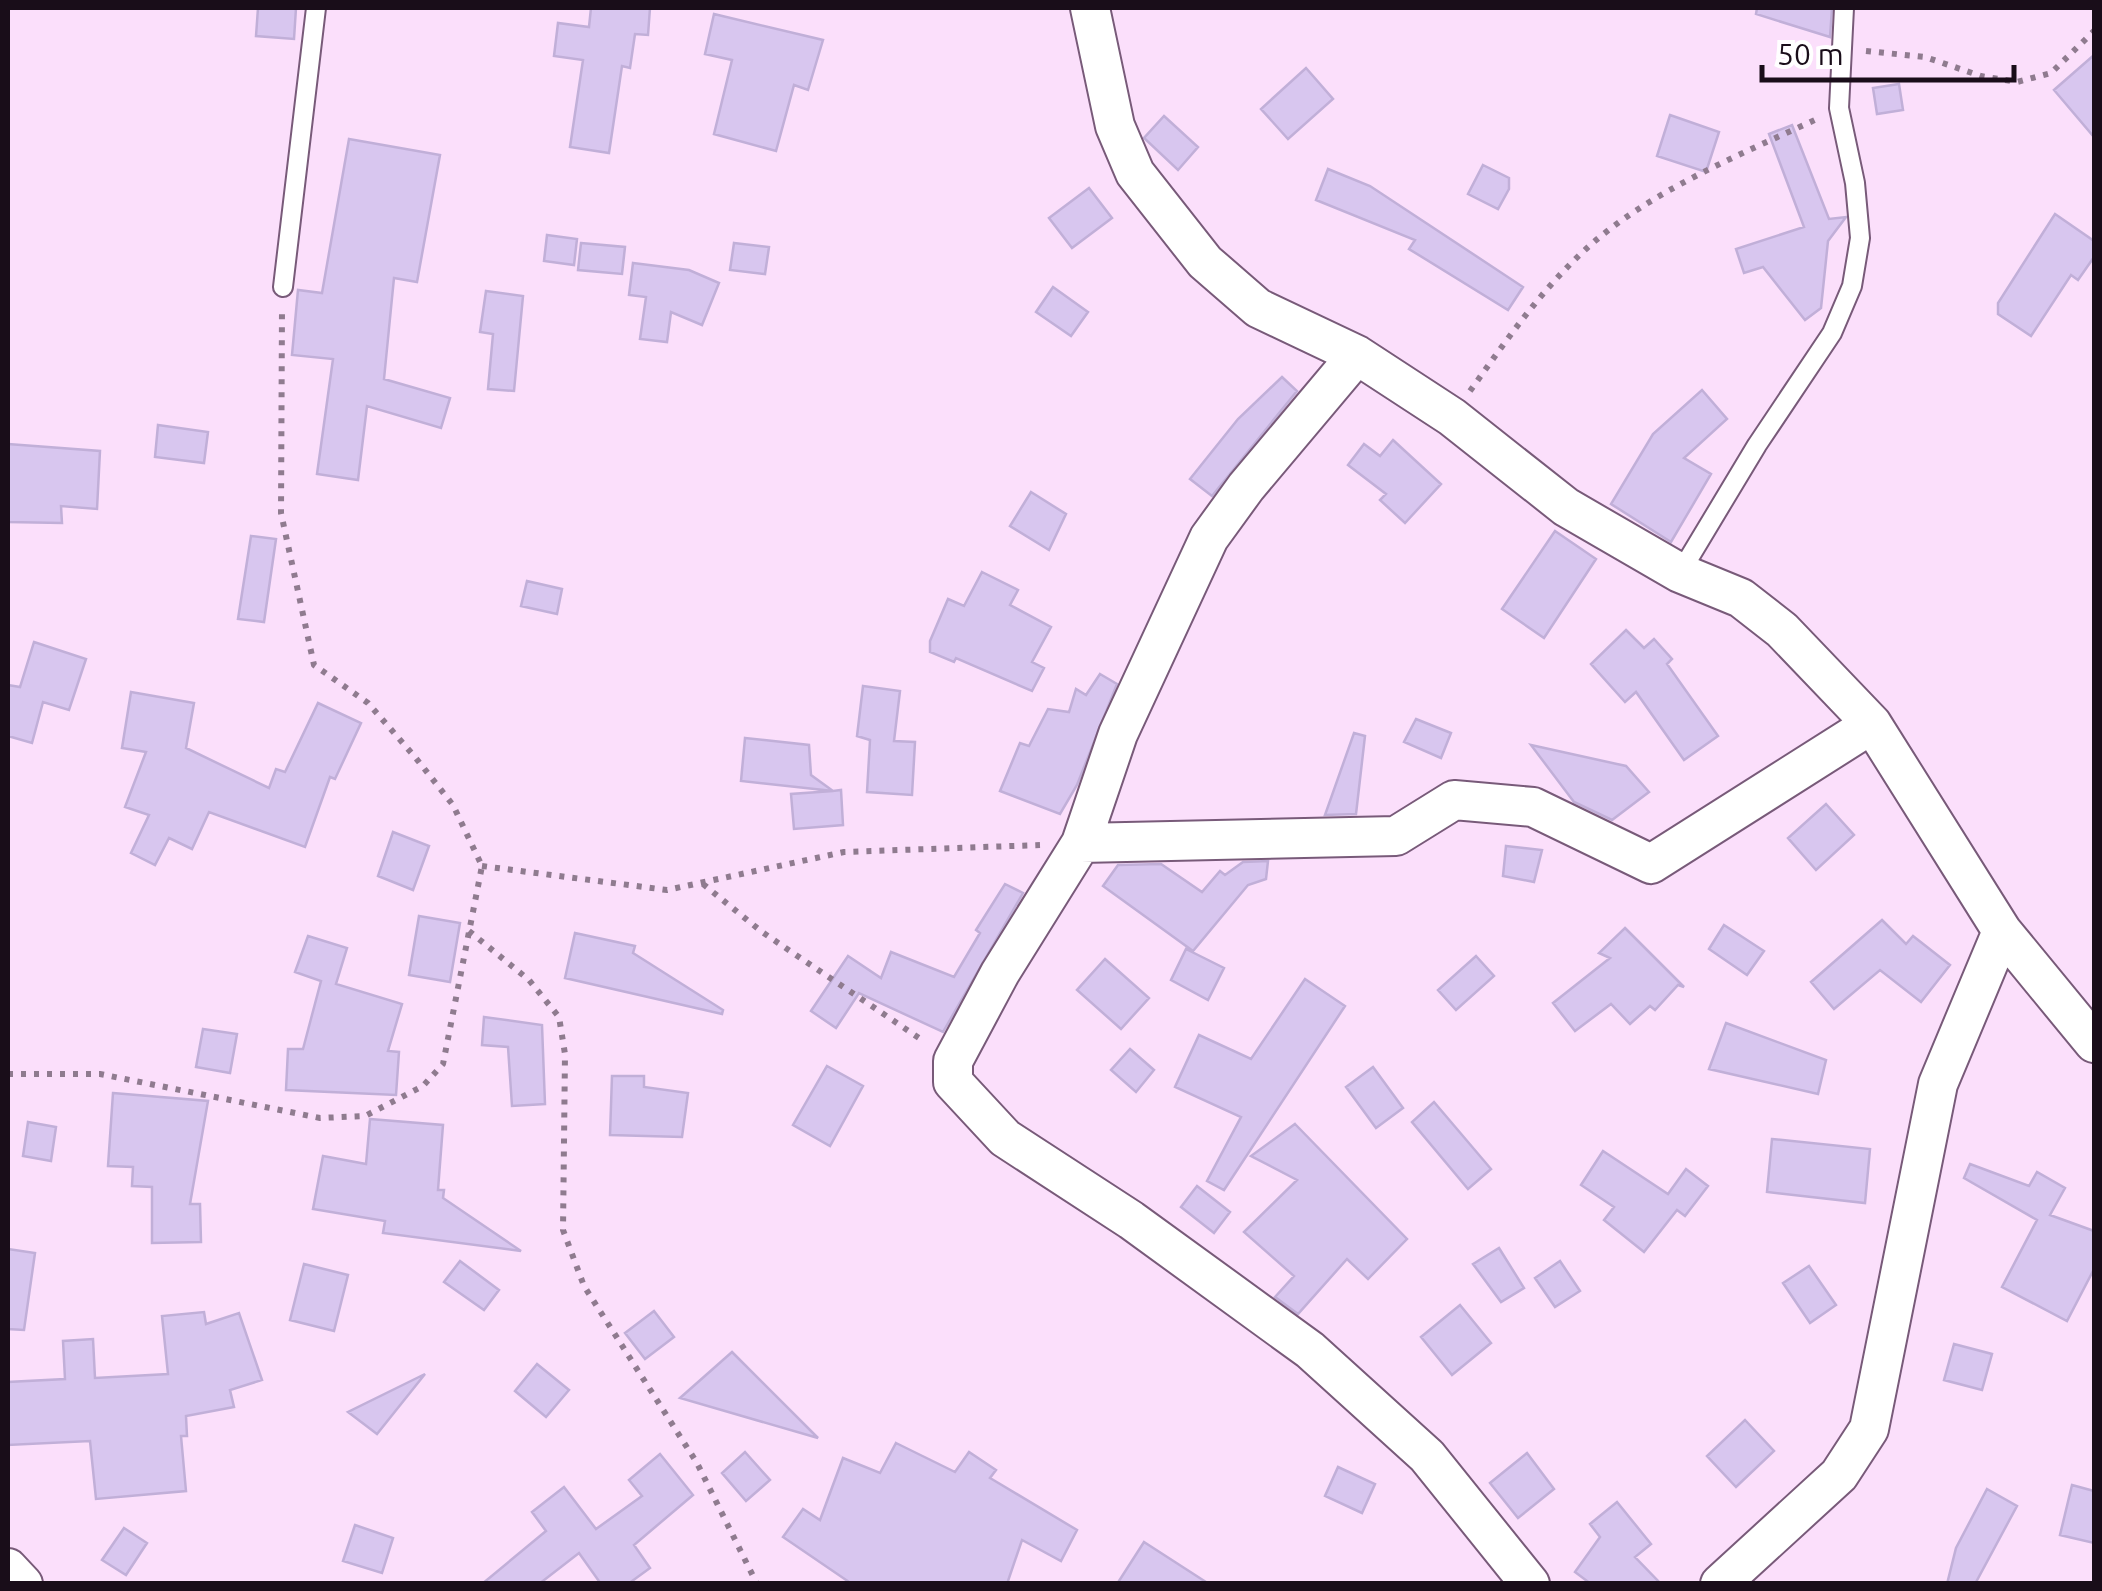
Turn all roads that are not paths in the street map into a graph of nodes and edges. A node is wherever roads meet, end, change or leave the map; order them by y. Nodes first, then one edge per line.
1 (316, 8) edge
2 (1090, 8) edge
3 (1844, 8) edge
4 (282, 287) road end
5 (1358, 355) junction
6 (1680, 573) junction
7 (1872, 724) junction
8 (1081, 843) junction
9 (2002, 931) junction
10 (2094, 1043) edge
11 (1530, 1584) edge
12 (1720, 1584) edge

1 - 4 lane
2 - 5 street
3 - 6 lane
5 - 6 street
5 - 8 street
6 - 7 street
7 - 8 street
7 - 9 street
8 - 11 street
9 - 10 street
9 - 12 street

